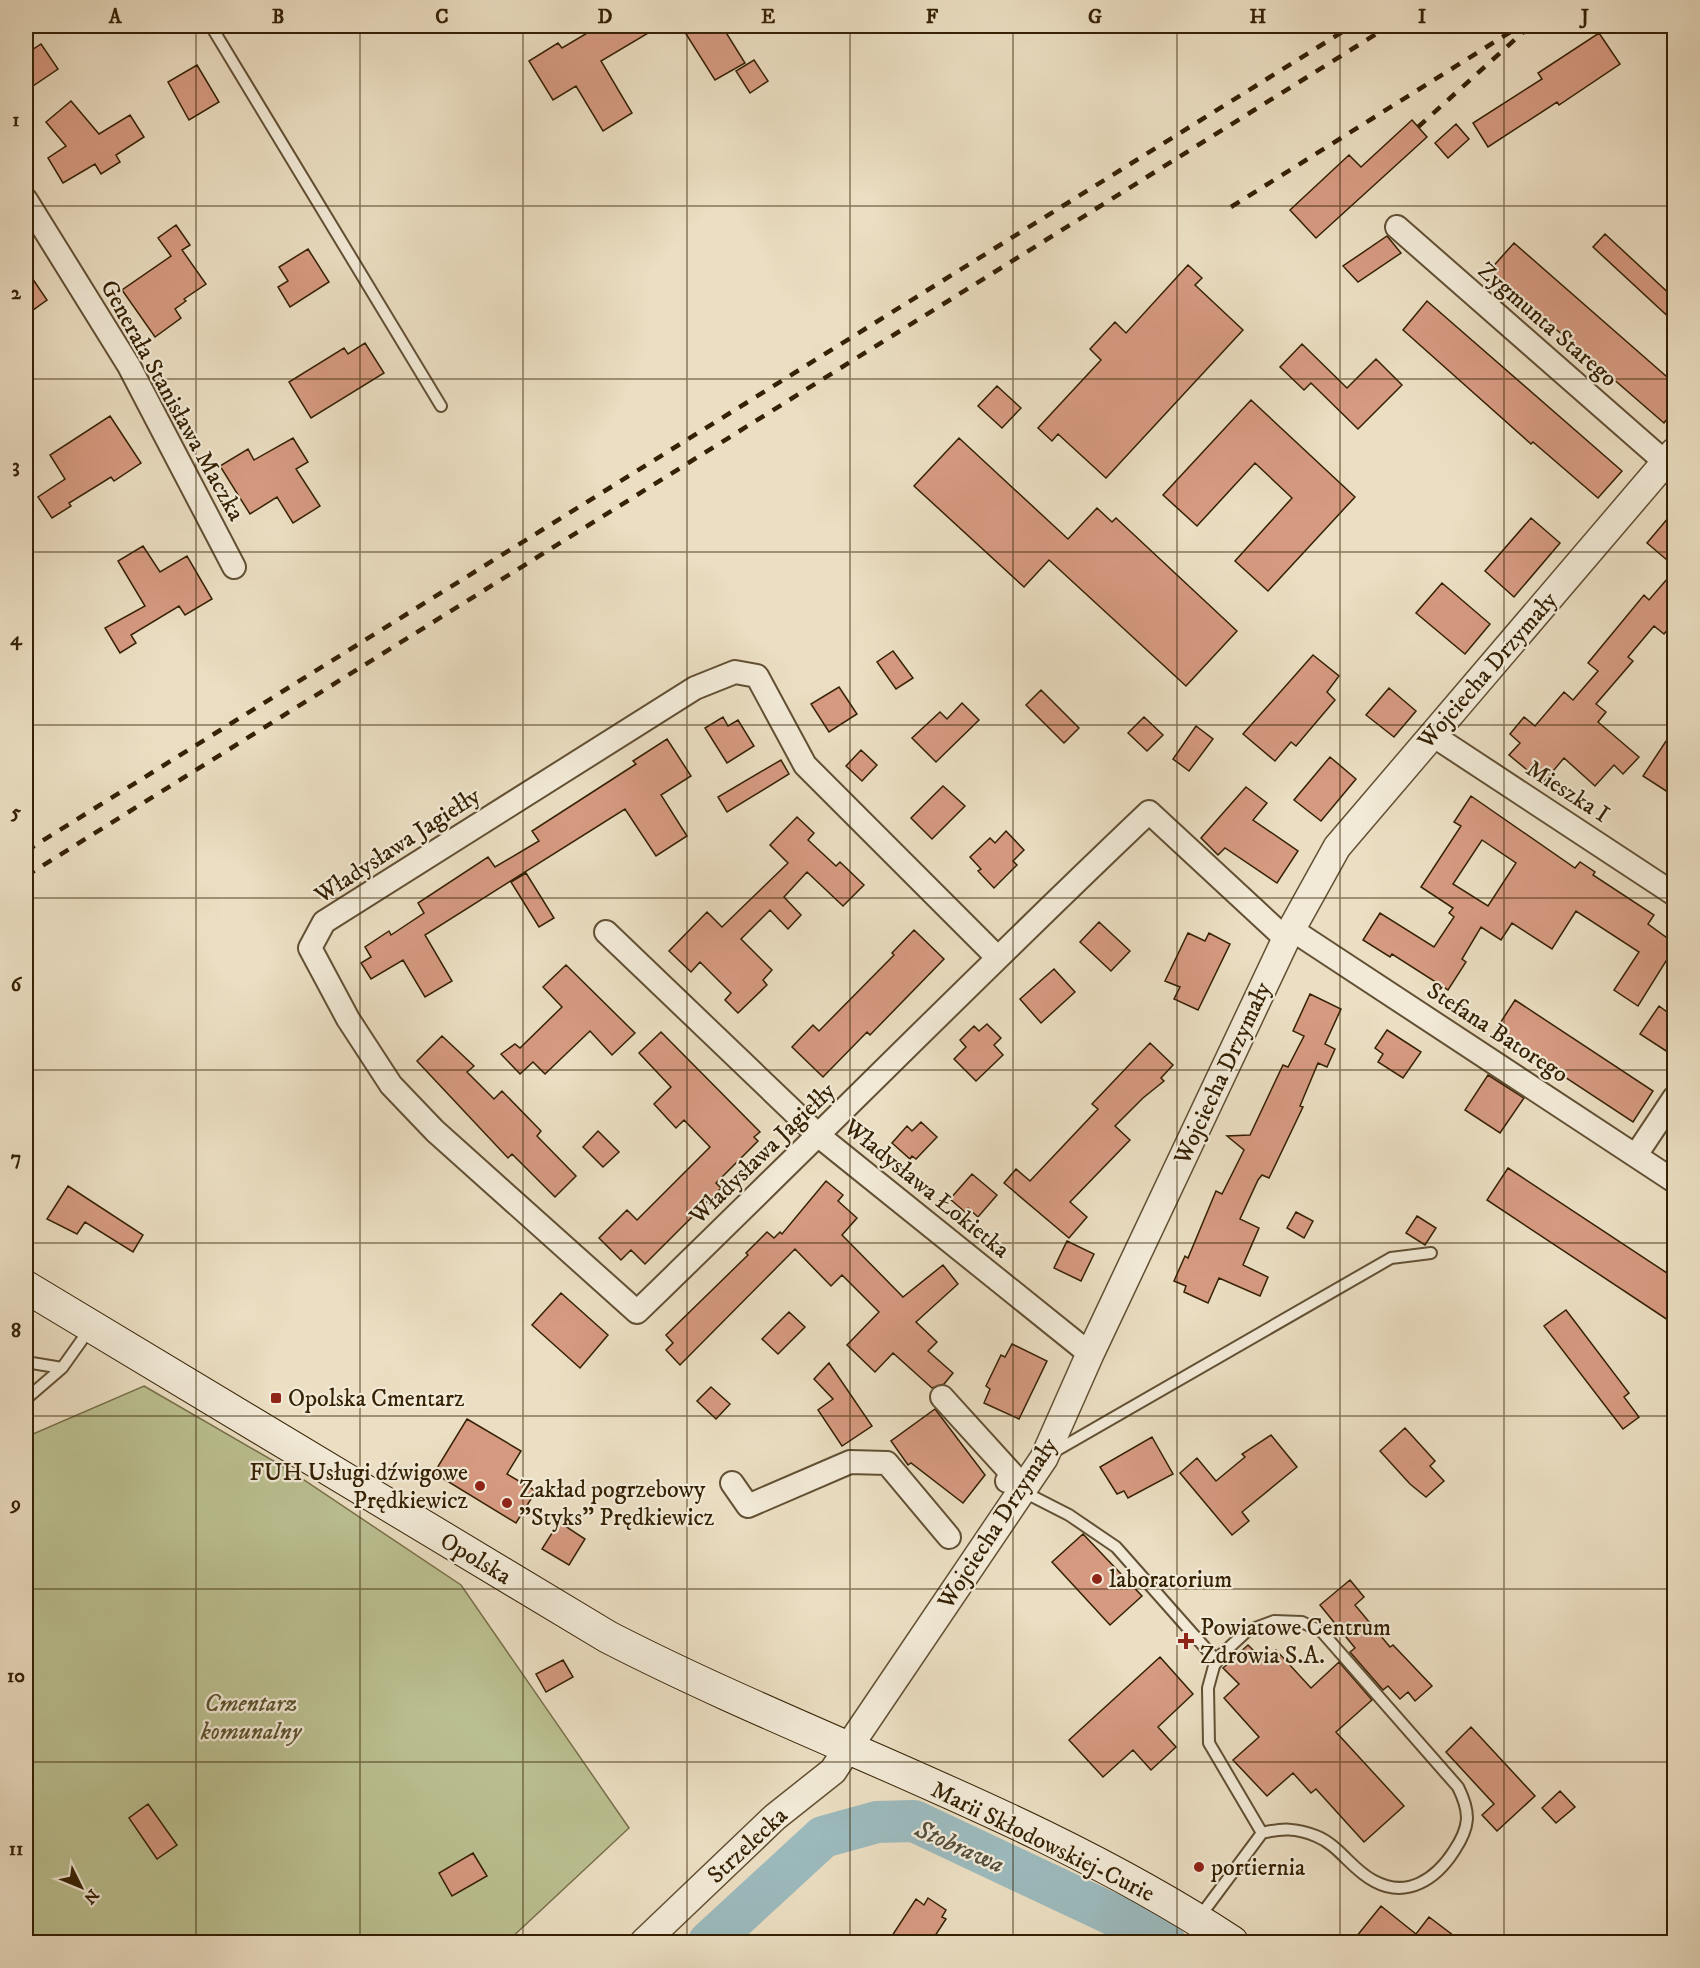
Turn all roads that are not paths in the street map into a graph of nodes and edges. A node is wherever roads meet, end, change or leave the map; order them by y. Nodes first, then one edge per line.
1 (211, 26) edge
2 (26, 200) edge
3 (1397, 227) dead end
4 (441, 406) dead end
5 (1670, 457) edge
6 (234, 567) dead end
7 (1431, 734) junction
8 (1674, 894) edge
9 (606, 932) dead end
10 (1288, 934) junction
11 (997, 957) junction
12 (1674, 1098) edge
13 (819, 1136) junction
14 (1636, 1155) junction
15 (1674, 1181) edge
16 (1431, 1253) dead end
17 (26, 1287) edge
18 (91, 1327) junction
19 (1090, 1354) junction
20 (26, 1362) edge
21 (63, 1368) junction
22 (942, 1397) dead end
23 (26, 1399) edge
24 (1044, 1458) junction
25 (732, 1483) dead end
26 (1014, 1486) junction
27 (949, 1537) dead end
28 (1216, 1660) junction
29 (849, 1748) junction
30 (1262, 1833) junction
31 (1197, 1920) junction
32 (644, 1942) edge
33 (1232, 1942) edge

1 - 4 lane
2 - 6 street, Generała Stanisława Maczka
3 - 5 street, Zygmunta Starego
5 - 7 street, Wojciecha Drzymały
7 - 8 street, Mieszka I
7 - 10 street, Wojciecha Drzymały
9 - 13 street, Władysława Łokietka
10 - 11 street, Władysława Jagiełły
10 - 14 street, Stefana Batorego
10 - 19 street, Wojciecha Drzymały
11 - 13 street, Władysława Jagiełły
11 - 13 street, Władysława Jagiełły
12 - 14 street
13 - 19 street, Władysława Łokietka
14 - 15 street, Stefana Batorego
16 - 24 lane
17 - 18 main road, Opolska
18 - 21 lane
18 - 29 main road, Opolska
19 - 24 street, Wojciecha Drzymały
20 - 21 lane
21 - 23 lane
22 - 26 street
24 - 26 street, Wojciecha Drzymały
25 - 27 street
26 - 28 lane
26 - 29 street, Wojciecha Drzymały
28 - 30 lane
28 - 30 lane
29 - 31 main road, Marii Skłodowskiej-Curie
29 - 32 street, Strzelecka
30 - 31 lane
31 - 33 main road, Marii Skłodowskiej-Curie

